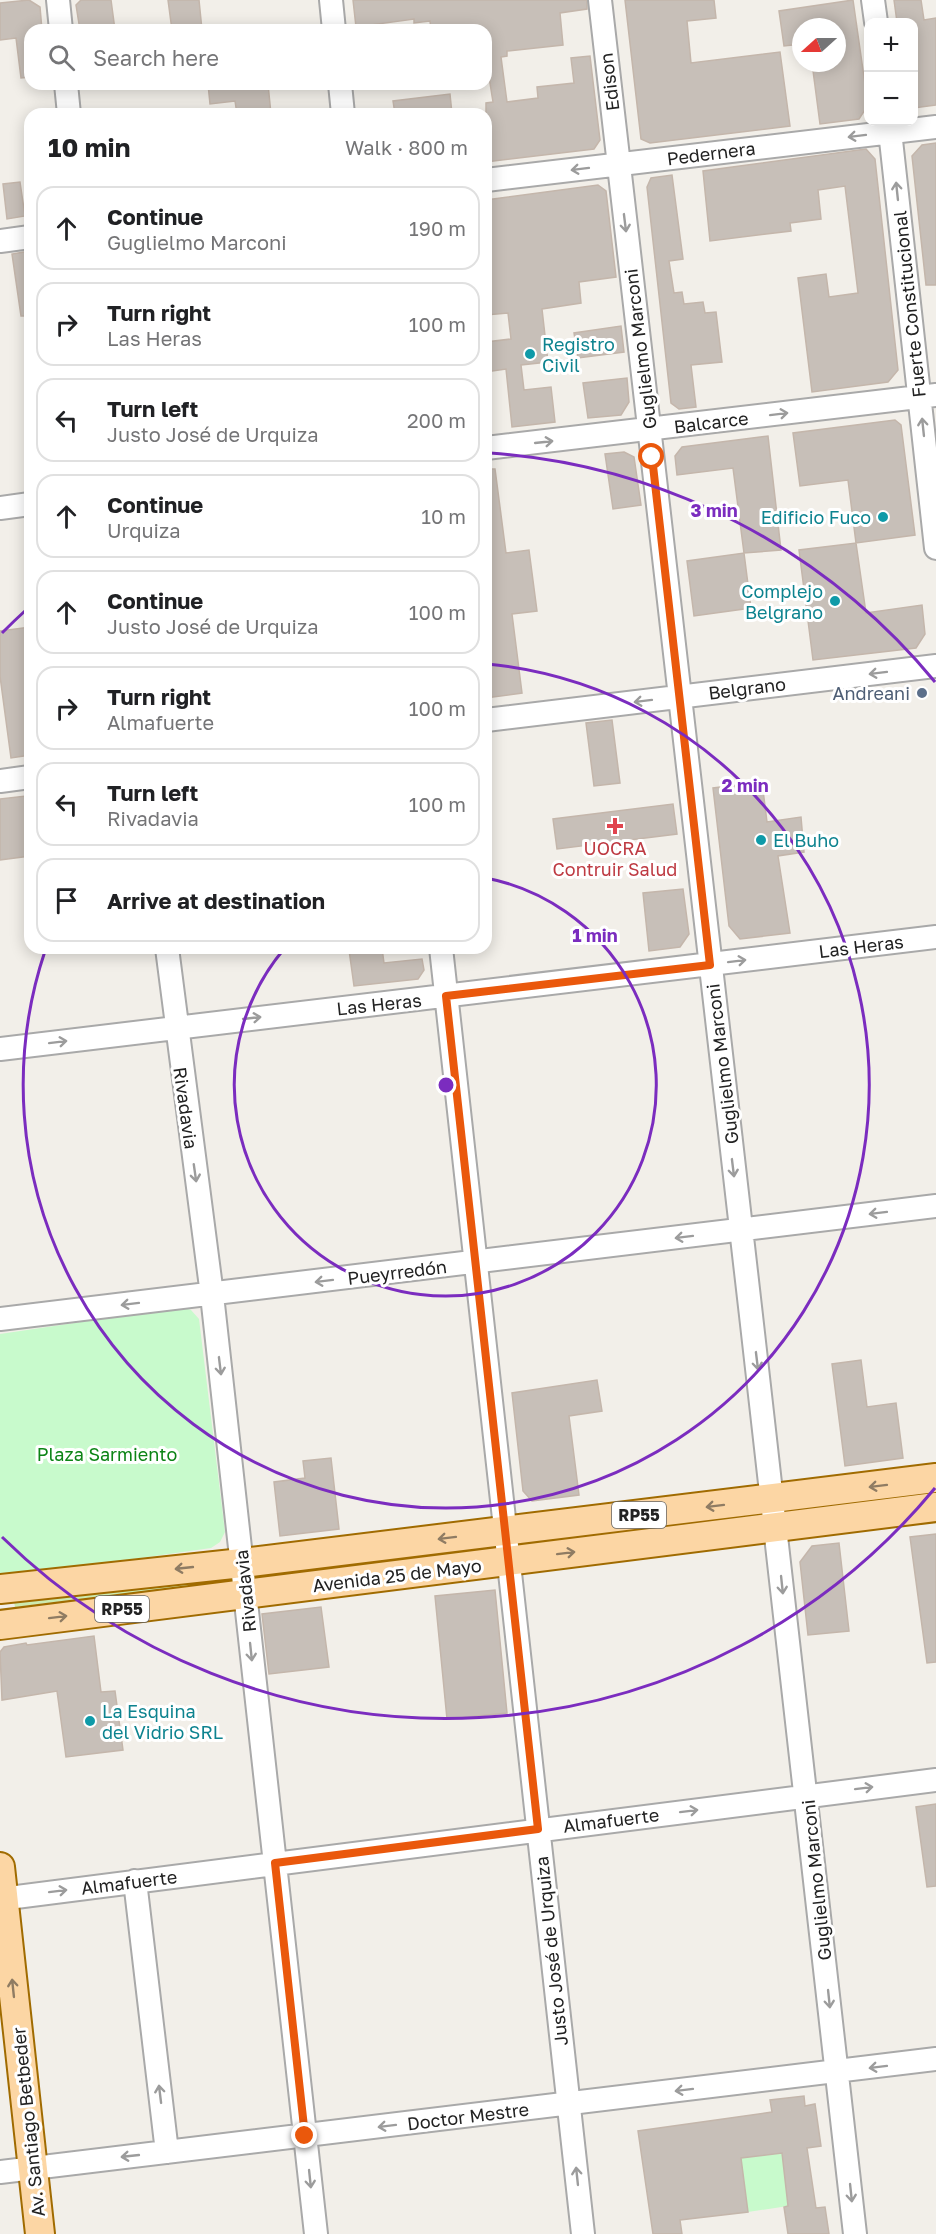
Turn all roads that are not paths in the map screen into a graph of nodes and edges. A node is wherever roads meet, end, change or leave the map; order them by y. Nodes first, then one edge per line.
1 (58, 0) edge
2 (331, 0) edge
3 (600, 0) edge
4 (873, 0) edge
5 (875, 18) edge
6 (60, 24) edge
7 (333, 24) edge
8 (67, 90) edge
9 (341, 90) edge
10 (68, 108) edge
11 (343, 108) edge
12 (890, 127) edge
13 (936, 127) edge
14 (618, 165) junction
15 (492, 179) edge
16 (24, 238) edge
17 (0, 241) edge
18 (928, 396) edge
19 (649, 429) junction
20 (492, 447) edge
21 (24, 505) edge
22 (0, 508) edge
23 (936, 548) edge
24 (936, 666) edge
25 (680, 696) junction
26 (492, 719) edge
27 (24, 778) edge
28 (0, 781) edge
29 (936, 936) edge
30 (168, 954) edge
31 (442, 954) edge
32 (710, 965) junction
33 (446, 996) junction
34 (175, 1027) junction
35 (0, 1048) edge
36 (936, 1206) edge
37 (741, 1230) junction
38 (476, 1262) junction
39 (212, 1295) junction
40 (0, 1319) edge
41 (936, 1478) edge
42 (774, 1498) junction
43 (936, 1507) edge
44 (776, 1527) junction
45 (505, 1531) junction
46 (508, 1561) junction
47 (242, 1563) junction
48 (0, 1589) edge
49 (244, 1593) junction
50 (0, 1625) edge
51 (936, 1780) edge
52 (806, 1795) junction
53 (538, 1829) junction
54 (275, 1863) junction
55 (0, 1867) edge
56 (135, 1881) junction
57 (2, 1898) edge
58 (936, 2059) edge
59 (837, 2072) junction
60 (569, 2104) junction
61 (305, 2136) junction
62 (167, 2152) junction
63 (32, 2167) junction
64 (0, 2172) edge
65 (40, 2234) edge
66 (316, 2234) edge
67 (584, 2234) edge
68 (855, 2234) edge

1 - 6 street
2 - 7 street
3 - 14 street, Edison
4 - 5 street
8 - 10 street
9 - 11 street
12 - 13 street, Pedernera
12 -> 14 street, Pedernera
18 -> 12 street, Fuerte Constitucional
14 -> 15 street, Pedernera
14 -> 19 street, Guglielmo Marconi
16 - 17 street
19 -> 18 street, Balcarce
23 -> 18 street, Fuerte Constitucional
20 -> 19 street, Balcarce
19 - 25 street, Guglielmo Marconi
21 - 22 street
24 -> 25 street, Belgrano
25 -> 26 street, Belgrano
25 - 32 street, Guglielmo Marconi
27 - 28 street
32 -> 29 street, Las Heras
30 - 34 street, Rivadavia
31 - 33 street
32 - 33 street, Las Heras
32 -> 37 street, Guglielmo Marconi
34 -> 33 street, Las Heras
33 - 38 street
35 -> 34 street, Las Heras
34 -> 39 street, Rivadavia
36 -> 37 street, Pueyrredón
37 -> 38 street, Pueyrredón
37 -> 42 street, Guglielmo Marconi
38 -> 39 street, Pueyrredón
38 - 45 street
39 -> 40 street, Pueyrredón
39 -> 47 street, Rivadavia
41 -> 42 main road, Avenida 25 de Mayo / RP55
42 - 44 street, Guglielmo Marconi
42 -> 45 main road, Avenida 25 de Mayo / RP55
43 - 44 main road, Avenida 25 de Mayo / RP55
46 -> 44 main road, Avenida 25 de Mayo / RP55
44 -> 52 street, Guglielmo Marconi
45 - 46 street, Justo José de Urquiza
45 -> 47 main road, Avenida 25 de Mayo / RP55
46 - 49 main road, Avenida 25 de Mayo / RP55
46 - 53 street, Justo José de Urquiza
47 -> 48 main road, Avenida 25 de Mayo / RP55
47 - 49 street, Rivadavia
50 -> 49 main road, Avenida 25 de Mayo / RP55
49 -> 54 street, Rivadavia
52 -> 51 street, Almafuerte
53 -> 52 street, Almafuerte
52 -> 59 street, Guglielmo Marconi
53 - 54 street, Almafuerte
53 - 60 street, Justo José de Urquiza
54 - 56 street, Almafuerte
54 - 61 street, Rivadavia
55 - 57 main road, Av. Santiago Betbeder
57 -> 56 street, Almafuerte
62 -> 56 street
63 -> 57 main road, Av. Santiago Betbeder
58 -> 59 street, Doctor Mestre
59 -> 60 street, Doctor Mestre
59 -> 68 street, Guglielmo Marconi
60 -> 61 street, Doctor Mestre
67 -> 60 street, Justo José de Urquiza
61 - 62 street, Doctor Mestre
61 -> 66 street, Rivadavia
62 -> 63 street, Doctor Mestre
63 - 64 street, Doctor Mestre
63 - 65 main road, Av. Santiago Betbeder

